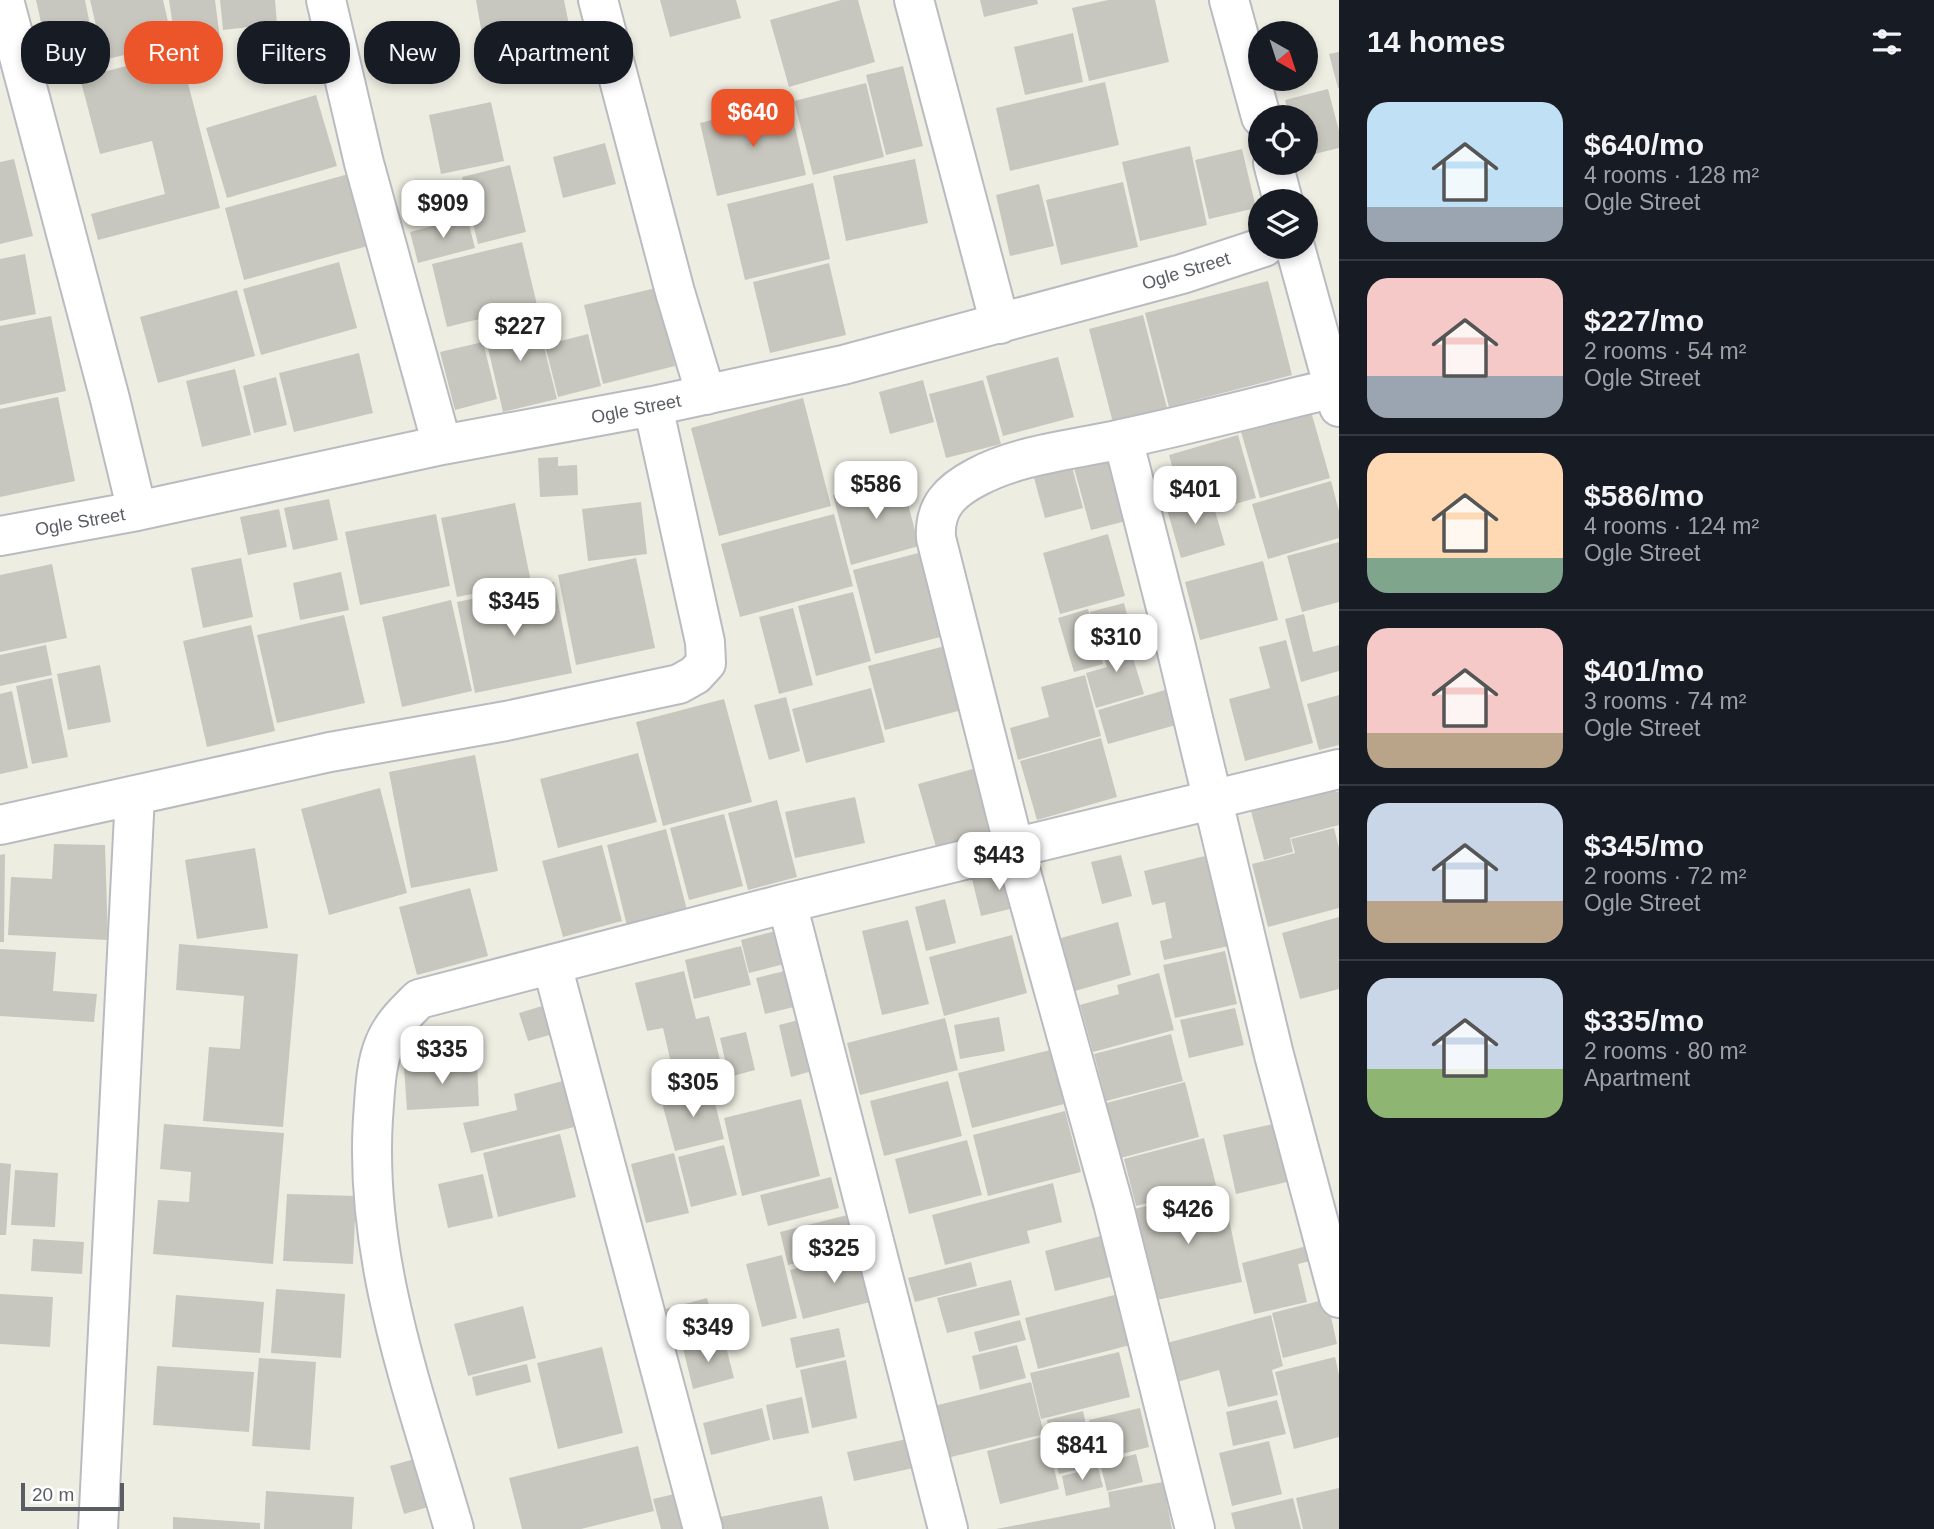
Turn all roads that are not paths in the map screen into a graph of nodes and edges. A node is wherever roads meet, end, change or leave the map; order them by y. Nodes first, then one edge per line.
1 (4, 0) edge
2 (326, 0) edge
3 (598, 0) edge
4 (914, 0) edge
5 (1229, 0) edge
6 (1258, 105) edge
7 (1248, 252) edge
8 (1299, 259) edge
9 (1000, 324) junction
10 (706, 395) junction
11 (1336, 398) edge
12 (653, 406) junction
13 (1123, 439) junction
14 (442, 445) junction
15 (137, 511) junction
16 (0, 536) edge
17 (1339, 769) edge
18 (135, 795) junction
19 (1213, 800) junction
20 (0, 825) edge
21 (1014, 847) junction
22 (787, 903) junction
23 (552, 965) junction
24 (1339, 1298) edge
25 (98, 1529) edge
26 (454, 1529) edge
27 (703, 1529) edge
28 (948, 1529) edge
29 (1195, 1529) edge

1 - 15 street
2 - 14 street
3 - 10 street
4 - 9 street
5 - 6 street
7 - 9 street, Ogle Street
8 - 11 street
9 - 10 street, Ogle Street
10 - 12 street, Ogle Street
11 - 13 street
12 - 14 street, Ogle Street
12 - 18 street
13 - 19 street
13 - 21 street
14 - 15 street, Ogle Street
15 - 16 street, Ogle Street
17 - 19 street
18 - 20 street
18 - 25 street
19 - 21 street
19 - 24 street
21 - 22 street
21 - 29 street
22 - 23 street
22 - 28 street
23 - 26 street
23 - 27 street

